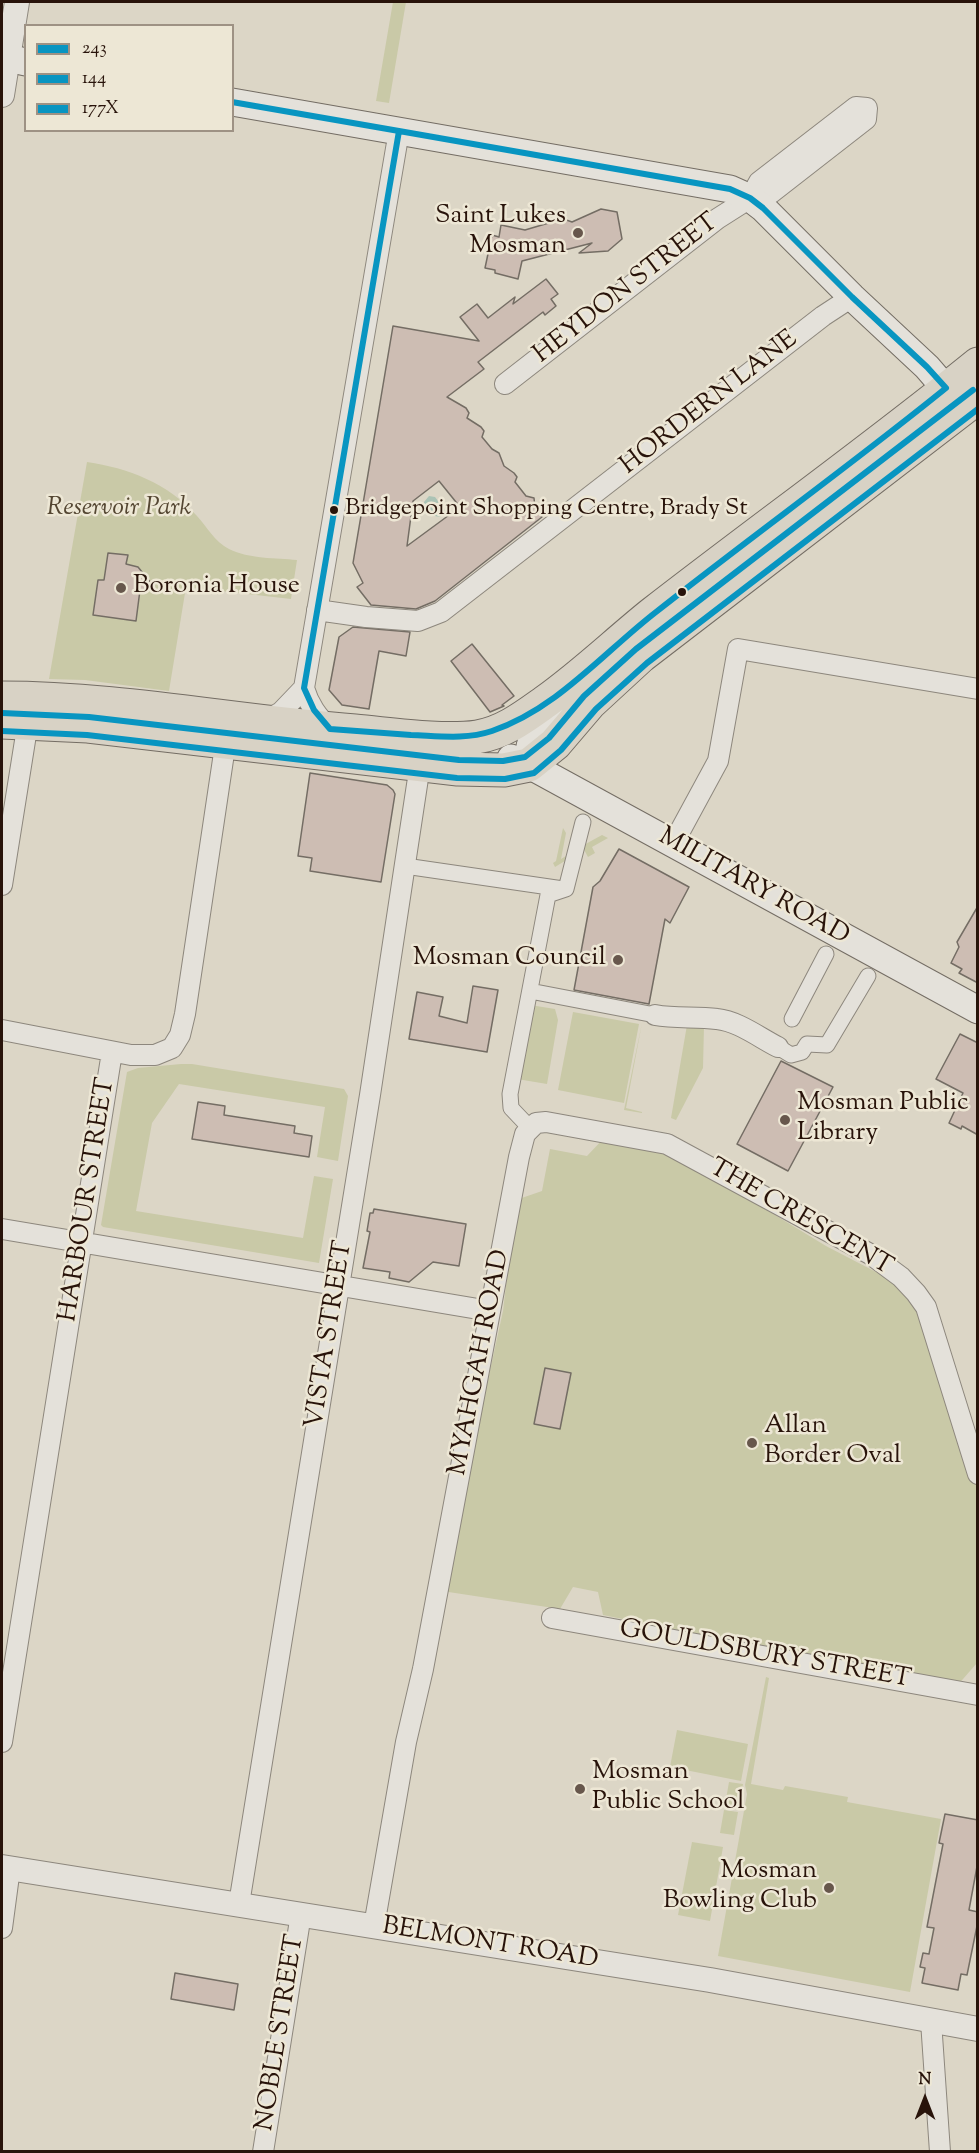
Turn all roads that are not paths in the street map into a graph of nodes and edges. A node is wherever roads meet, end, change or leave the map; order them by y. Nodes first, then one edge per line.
1 (17, 2) edge
2 (12, 59) edge
3 (2, 95) edge
4 (234, 102) edge
5 (399, 131) junction
6 (750, 198) junction
7 (852, 297) junction
8 (978, 364) edge
9 (505, 384) dead end
10 (962, 398) edge
11 (317, 610) junction
12 (576, 681) junction
13 (304, 688) junction
14 (978, 689) edge
15 (2, 698) edge
16 (15, 722) edge
17 (264, 722) junction
18 (330, 729) junction
19 (227, 730) junction
20 (387, 734) junction
21 (420, 765) junction
22 (529, 765) junction
23 (583, 822) dead end
24 (673, 844) junction
25 (405, 866) junction
26 (2, 885) edge
27 (566, 890) junction
28 (826, 954) dead end
29 (868, 976) dead end
30 (530, 991) junction
31 (978, 1010) edge
32 (655, 1015) joint
33 (792, 1019) dead end
34 (2, 1030) edge
35 (778, 1047) joint
36 (112, 1052) junction
37 (530, 1128) junction
38 (2, 1229) edge
39 (82, 1242) junction
40 (338, 1285) junction
41 (490, 1311) junction
42 (978, 1474) edge
43 (552, 1618) dead end
44 (978, 1695) edge
45 (2, 1742) edge
46 (6, 1867) edge
47 (239, 1904) junction
48 (301, 1914) junction
49 (374, 1926) junction
50 (2, 1928) edge
51 (931, 2021) junction
52 (978, 2029) edge
53 (263, 2151) edge
54 (940, 2151) edge

1 - 2 street
2 - 3 street
4 - 5 main road
5 - 6 main road
5 - 11 street
6 - 6 street, HEYDON STREET
6 - 7 main road
6 - 9 street, HEYDON STREET
7 - 10 main road
7 - 11 street, HORDERN LANE
8 - 10 highway
10 - 12 highway, MILITARY ROAD
10 - 22 highway
11 - 13 street
12 - 20 highway, MILITARY ROAD
12 - 22 main road
13 - 17 street
13 - 18 street
14 - 24 street
15 - 19 highway, MILITARY ROAD
16 - 19 highway, MILITARY ROAD
16 - 26 street
17 - 18 highway, MILITARY ROAD
17 - 19 highway, MILITARY ROAD
18 - 20 highway, MILITARY ROAD
19 - 21 highway, MILITARY ROAD
19 - 36 street, HARBOUR STREET
20 - 22 main road, MILITARY ROAD
21 - 22 highway, MILITARY ROAD
21 - 25 street, VISTA STREET
22 - 24 main road, MILITARY ROAD
23 - 27 street
24 - 31 main road, MILITARY ROAD
25 - 27 street
25 - 40 street, VISTA STREET
27 - 30 street
28 - 33 street
29 - 35 street
30 - 32 street
30 - 37 street
32 - 35 street
34 - 36 street
36 - 39 street, HARBOUR STREET
37 - 41 street, MYAHGAH ROAD
37 - 42 street, THE CRESCENT
38 - 39 street
39 - 40 street
39 - 45 street, HARBOUR STREET
40 - 41 street
40 - 47 street, VISTA STREET
41 - 49 street, MYAHGAH ROAD
43 - 44 street, GOULDSBURY STREET
46 - 47 street, BELMONT ROAD
46 - 50 street
47 - 48 street, BELMONT ROAD
48 - 49 street, BELMONT ROAD
48 - 53 street, NOBLE STREET
49 - 51 street, BELMONT ROAD
51 - 52 street, BELMONT ROAD
51 - 54 street

